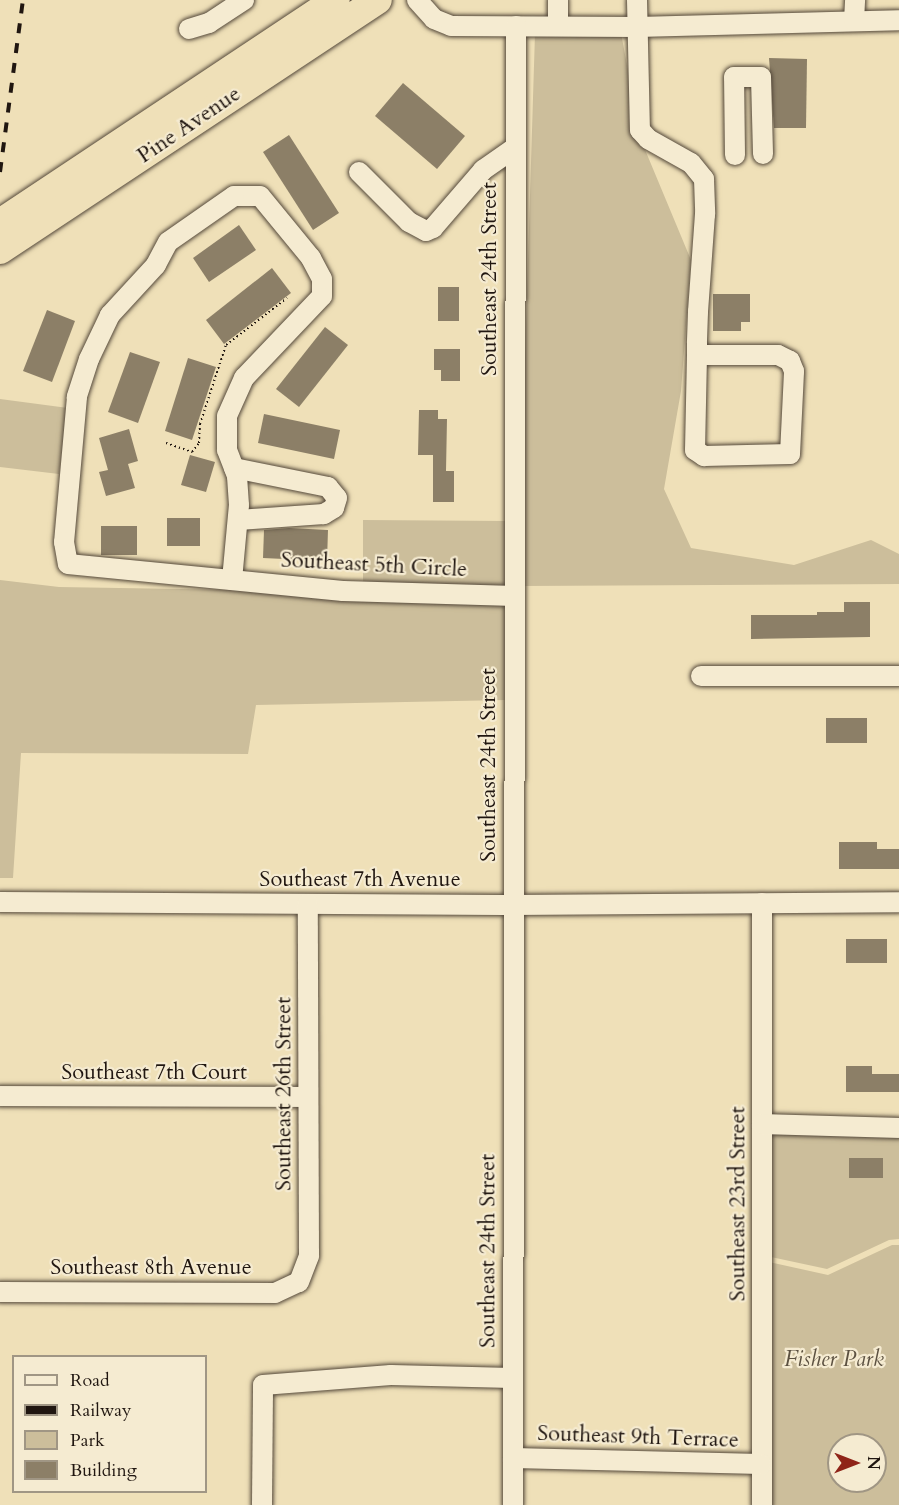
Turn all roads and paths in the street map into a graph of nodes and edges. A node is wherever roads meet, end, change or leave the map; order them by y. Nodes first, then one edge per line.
1 (244, 0) edge
2 (336, 0) edge
3 (378, 0) edge
4 (417, 0) edge
5 (558, 0) edge
6 (638, 0) edge
7 (855, 0) edge
8 (899, 20) edge
9 (854, 21) junction
10 (516, 26) junction
11 (558, 26) junction
12 (638, 27) junction
13 (189, 29) dead end
14 (514, 148) junction
15 (763, 154) dead end
16 (735, 155) dead end
17 (359, 172) dead end
18 (0, 223) edge
19 (0, 250) edge
20 (287, 298) dead end
21 (697, 355) junction
22 (166, 444) dead end
23 (234, 468) junction
24 (238, 520) junction
25 (232, 580) junction
26 (515, 596) junction
27 (701, 676) dead end
28 (899, 676) edge
29 (0, 902) edge
30 (899, 902) edge
31 (762, 903) junction
32 (308, 904) junction
33 (512, 905) junction
34 (0, 1096) edge
35 (308, 1097) junction
36 (762, 1124) junction
37 (899, 1128) edge
38 (299, 1282) joint
39 (0, 1292) edge
40 (512, 1378) junction
41 (513, 1458) junction
42 (761, 1464) junction
43 (262, 1505) edge
44 (513, 1505) edge
45 (762, 1505) edge

1 - 13 street
2 - 18 highway, Pine Avenue
3 - 19 highway, Pine Avenue
4 - 10 street
5 - 11 street
6 - 12 street
7 - 9 street
8 - 9 street
9 - 12 street
10 - 11 street
10 - 14 street, Southeast 24th Street
11 - 12 street
12 - 21 street
14 - 17 street
14 - 26 street, Southeast 24th Street
15 - 16 street
20 - 22 path
21 - 21 street
23 - 24 street, Southeast 5th Circle
23 - 24 street, Southeast 5th Circle
23 - 25 street, Southeast 5th Circle
24 - 25 street, Southeast 5th Circle
25 - 26 street, Southeast 5th Circle
26 - 33 street, Southeast 24th Street
27 - 28 street
29 - 32 street, Southeast 7th Avenue
30 - 31 street, Southeast 7th Avenue
31 - 33 street, Southeast 7th Avenue
31 - 36 street, Southeast 23rd Street
32 - 33 street, Southeast 7th Avenue
32 - 35 street, Southeast 26th Street
33 - 40 street, Southeast 24th Street
34 - 35 street, Southeast 7th Court
35 - 38 street, Southeast 26th Street
36 - 37 street
36 - 42 street, Southeast 23rd Street
38 - 39 street, Southeast 8th Avenue
40 - 41 street, Southeast 24th Street
40 - 43 street
41 - 42 street, Southeast 9th Terrace
41 - 44 street, Southeast 24th Street
42 - 45 street, Southeast 23rd Street

